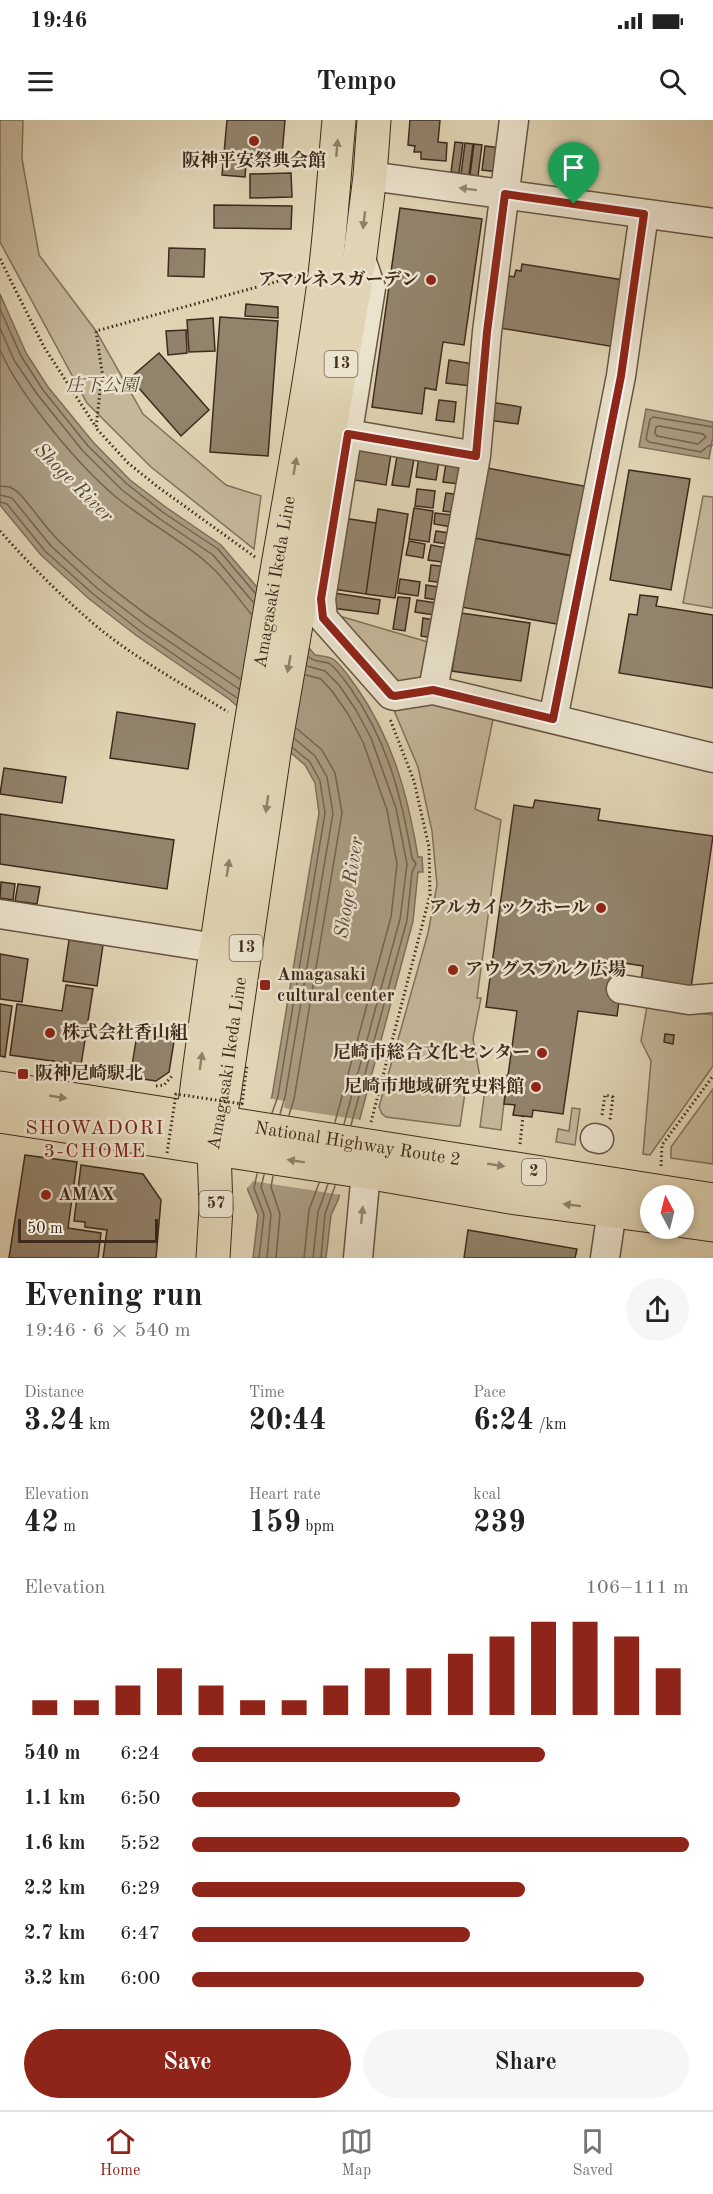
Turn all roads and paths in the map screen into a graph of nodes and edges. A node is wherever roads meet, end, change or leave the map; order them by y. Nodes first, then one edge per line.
1 (339, 120) edge
2 (374, 120) edge
3 (514, 120) edge
4 (370, 176) junction
5 (505, 194) junction
6 (644, 214) junction
7 (713, 223) edge
8 (360, 255) junction
9 (0, 260) edge
10 (302, 274) dead end
11 (96, 428) junction
12 (348, 434) junction
13 (476, 456) junction
14 (0, 531) edge
15 (266, 573) junction
16 (433, 690) junction
17 (389, 717) dead end
18 (240, 719) junction
19 (553, 719) junction
20 (713, 758) edge
21 (0, 914) edge
22 (216, 948) junction
23 (621, 989) dead end
24 (713, 998) edge
25 (247, 1065) dead end
26 (174, 1074) dead end
27 (713, 1076) edge
28 (153, 1086) dead end
29 (0, 1088) edge
30 (0, 1116) edge
31 (523, 1116) dead end
32 (229, 1126) junction
33 (601, 1132) joint
34 (519, 1149) dead end
35 (361, 1152) junction
36 (167, 1153) dead end
37 (660, 1171) dead end
38 (713, 1200) edge
39 (612, 1210) junction
40 (640, 1214) edge
41 (694, 1222) edge
42 (713, 1225) edge
43 (213, 1258) edge
44 (358, 1258) edge
45 (605, 1258) edge

15 -> 1 main road, Amagasaki Ikeda Line / 13
2 - 4 main road, Amagasaki Ikeda Line / 13
3 - 5 street
5 -> 4 street
4 -> 8 main road, Amagasaki Ikeda Line / 13
5 - 6 street
5 - 13 street
6 - 7 street
6 - 19 street
8 - 12 street
8 -> 32 main road, Amagasaki Ikeda Line / 13
9 - 11 path
10 - 11 path
11 - 15 path
12 - 13 street
12 - 16 street
13 - 16 street
14 - 18 path
15 - 18 main road, Amagasaki Ikeda Line / 13
16 - 19 street
17 - 35 path
22 -> 18 main road, Amagasaki Ikeda Line / 13
19 - 20 street
21 - 22 street
32 -> 22 main road, Amagasaki Ikeda Line / 13
23 - 24 street
25 - 32 path, bridge
26 - 28 path
27 - 37 path
29 -> 32 main road, National Highway Route 2 / 2
30 - 32 main road, National Highway Route 2 / 2
31 - 34 path
32 - 35 main road, National Highway Route 2 / 2
32 - 36 path, bridge
32 - 43 main road, 57
33 - 33 path
35 -> 38 main road, National Highway Route 2 / 2
39 -> 35 main road, National Highway Route 2 / 2
44 -> 35 street
39 - 40 main road, National Highway Route 2 / 2
39 - 45 street
41 - 42 main road

